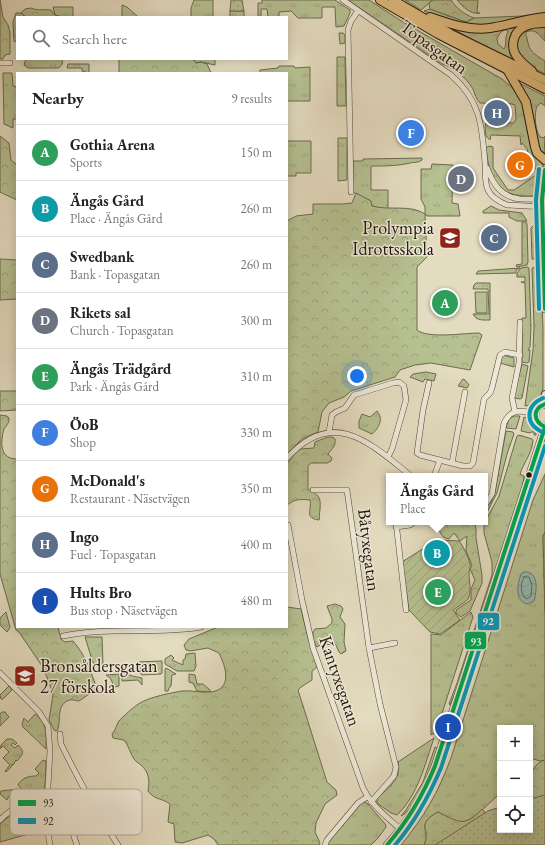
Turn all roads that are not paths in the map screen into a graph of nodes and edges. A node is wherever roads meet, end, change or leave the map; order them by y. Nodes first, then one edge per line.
1 (342, 0) edge
2 (380, 0) edge
3 (393, 0) edge
4 (358, 10) junction
5 (412, 11) junction
6 (545, 18) edge
7 (545, 23) edge
8 (0, 63) edge
9 (10, 63) dead end
10 (508, 71) junction
11 (543, 79) edge
12 (545, 89) edge
13 (545, 160) edge
14 (486, 166) junction
15 (545, 170) edge
16 (351, 192) dead end
17 (543, 200) edge
18 (543, 207) edge
19 (545, 310) edge
20 (520, 322) dead end
21 (520, 355) junction
22 (429, 383) dead end
23 (465, 392) dead end
24 (545, 394) edge
25 (543, 404) edge
26 (515, 412) junction
27 (535, 414) junction
28 (545, 427) edge
29 (329, 432) junction
30 (288, 457) edge
31 (388, 458) junction
32 (440, 460) junction
33 (452, 463) junction
34 (407, 473) edge
35 (435, 473) edge
36 (313, 490) dead end
37 (488, 500) edge
38 (288, 525) dead end
39 (396, 525) edge
40 (406, 610) dead end
41 (191, 628) edge
42 (63, 636) dead end
43 (395, 644) dead end
44 (369, 648) junction
45 (0, 673) edge
46 (60, 734) dead end
47 (47, 789) edge
48 (84, 789) edge
49 (367, 797) junction
50 (371, 802) junction
51 (10, 811) edge
52 (0, 820) edge
53 (400, 829) junction
54 (48, 835) edge
55 (74, 835) edge
56 (112, 835) edge
57 (325, 844) edge
58 (50, 845) edge
59 (77, 845) edge
60 (118, 845) edge
61 (387, 845) edge

1 - 4 street, Topasgatan
2 - 10 highway
3 - 5 highway
4 - 14 street, Topasgatan
4 - 16 street
5 - 6 highway
5 - 11 highway
7 - 11 highway
8 - 9 street
10 - 12 highway
10 - 13 highway
14 - 17 street, Topasgatan
14 - 18 street, Topasgatan
15 - 17 street
17 - 18 street
18 - 19 street
20 - 21 street
21 - 26 street
21 - 33 street
22 - 32 street
23 - 33 street
24 - 25 street
25 - 27 street
26 - 27 street
26 - 37 street
27 - 28 street
28 - 53 street
29 - 30 street
29 - 31 street
29 - 31 street
31 - 34 street
32 - 33 street
32 - 35 street
36 - 44 street, Båtyxegatan
38 - 49 street, Kantyxegatan
39 - 40 street
41 - 42 street
43 - 44 street
44 - 50 street, Båtyxegatan
45 - 47 street
46 - 48 street
49 - 50 street, Kantyxegatan
49 - 57 street
50 - 53 street, Kantyxegatan
51 - 52 street
53 - 61 street
54 - 58 street
55 - 59 street
56 - 60 street

